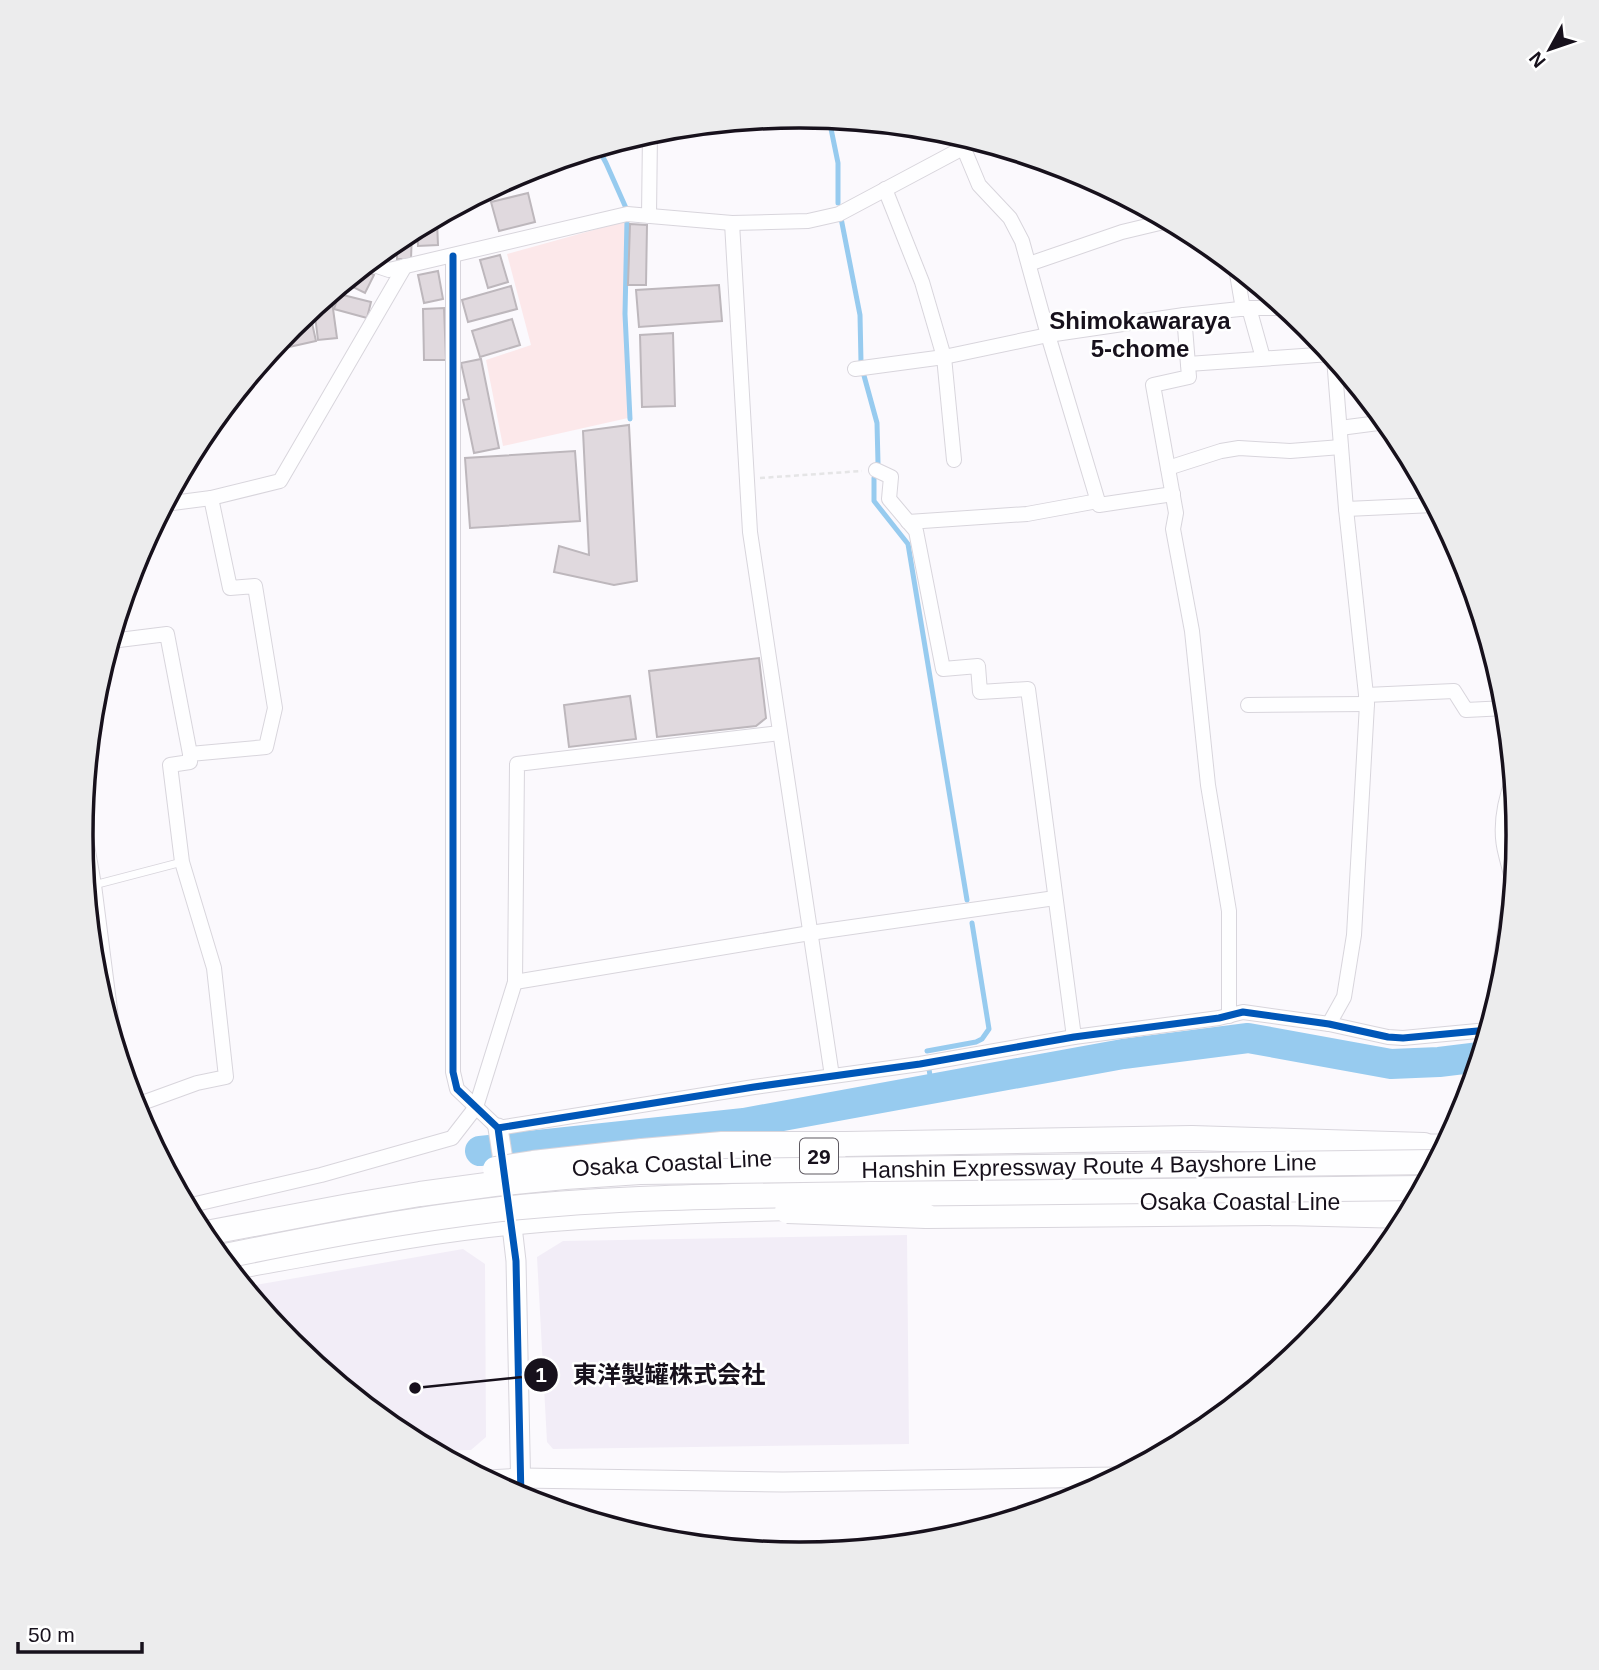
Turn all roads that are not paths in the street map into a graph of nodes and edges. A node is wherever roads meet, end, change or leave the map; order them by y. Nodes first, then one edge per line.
1 (650, 145) edge
2 (964, 148) edge
3 (971, 150) edge
4 (885, 190) junction
5 (649, 216) junction
6 (732, 223) junction
7 (1155, 224) edge
8 (453, 256) junction
9 (1028, 264) junction
10 (380, 267) edge
11 (405, 267) junction
12 (1240, 282) edge
13 (1246, 308) junction
14 (1269, 308) edge
15 (1184, 315) junction
16 (1048, 335) junction
17 (1319, 356) edge
18 (944, 357) junction
19 (1263, 358) junction
20 (1188, 364) junction
21 (855, 369) dead end
22 (1334, 373) edge
23 (1374, 424) edge
24 (1340, 428) junction
25 (1341, 447) junction
26 (954, 460) dead end
27 (1168, 468) junction
28 (876, 470) road end
29 (1173, 494) junction
30 (211, 498) junction
31 (1098, 501) junction
32 (176, 503) edge
33 (1424, 505) edge
34 (1346, 509) junction
35 (908, 522) junction
36 (121, 640) edge
37 (1367, 700) junction
38 (1248, 705) dead end
39 (1495, 709) edge
40 (780, 733) junction
41 (190, 754) junction
42 (1505, 804) edge
43 (1506, 837) edge
44 (183, 862) junction
45 (95, 889) edge
46 (1055, 898) junction
47 (810, 933) junction
48 (515, 982) junction
49 (1229, 1016) junction
50 (1329, 1024) junction
51 (1478, 1031) edge
52 (1074, 1037) junction
53 (832, 1076) junction
54 (146, 1102) edge
55 (476, 1107) junction
56 (498, 1128) junction
57 (1431, 1151) edge
58 (1431, 1151) edge
59 (1432, 1151) edge
60 (505, 1174) junction
61 (1412, 1188) edge
62 (1404, 1201) edge
63 (197, 1204) edge
64 (1395, 1216) edge
65 (512, 1224) junction
66 (213, 1229) edge
67 (213, 1230) edge
68 (214, 1230) edge
69 (354, 1231) junction
70 (232, 1255) edge
71 (241, 1267) edge
72 (1094, 1477) edge
73 (521, 1484) edge
74 (529, 1488) edge

1 - 5 street
2 - 4 street
3 - 9 street
4 - 6 street
4 - 18 street
5 - 6 street
5 - 8 street
6 - 40 street
7 - 9 street
8 - 11 street
8 - 55 street
9 - 16 street
10 - 11 street
11 - 30 street
12 - 13 street
13 - 14 street
13 - 15 street
13 - 19 street
15 - 16 street
15 - 20 street
16 - 18 street
16 - 31 street
17 - 19 street
18 - 21 street
18 - 26 street
19 - 20 street
20 - 27 street
22 - 24 street
23 - 24 street
24 - 25 street
25 - 27 street
25 - 34 street
27 - 29 street
28 - 35 street
29 - 31 street
29 - 49 street
30 - 32 street
30 - 41 street
31 - 35 street
33 - 34 street
34 - 37 street
35 - 46 street
36 - 41 street
37 - 38 street
37 - 39 street
37 - 50 street
40 - 47 street
40 - 48 street
41 - 44 street
42 - 43 street
44 - 45 lane
44 - 54 street
46 - 47 street
46 - 52 street
47 - 48 street
47 - 53 street
48 - 55 street
49 - 50 street
49 - 52 street
50 - 51 street
52 - 53 street
53 - 56 street
55 - 56 street
55 - 63 street
56 - 60 street
57 - 60 main road, Osaka Coastal Line / 29
58 - 68 highway, Hanshin Expressway Route 4 Bayshore Line, bridge
59 - 67 highway, bridge
60 - 65 street
60 - 66 main road, Osaka Coastal Line / 29
61 - 69 highway, Hanshin Expressway Route 4 Bayshore Line, bridge
62 - 65 main road, Osaka Coastal Line
64 - 69 highway, bridge
65 - 71 main road, Osaka Coastal Line
65 - 73 street
69 - 70 highway, Hanshin Expressway Route 4 Bayshore Line, bridge
72 - 74 street

